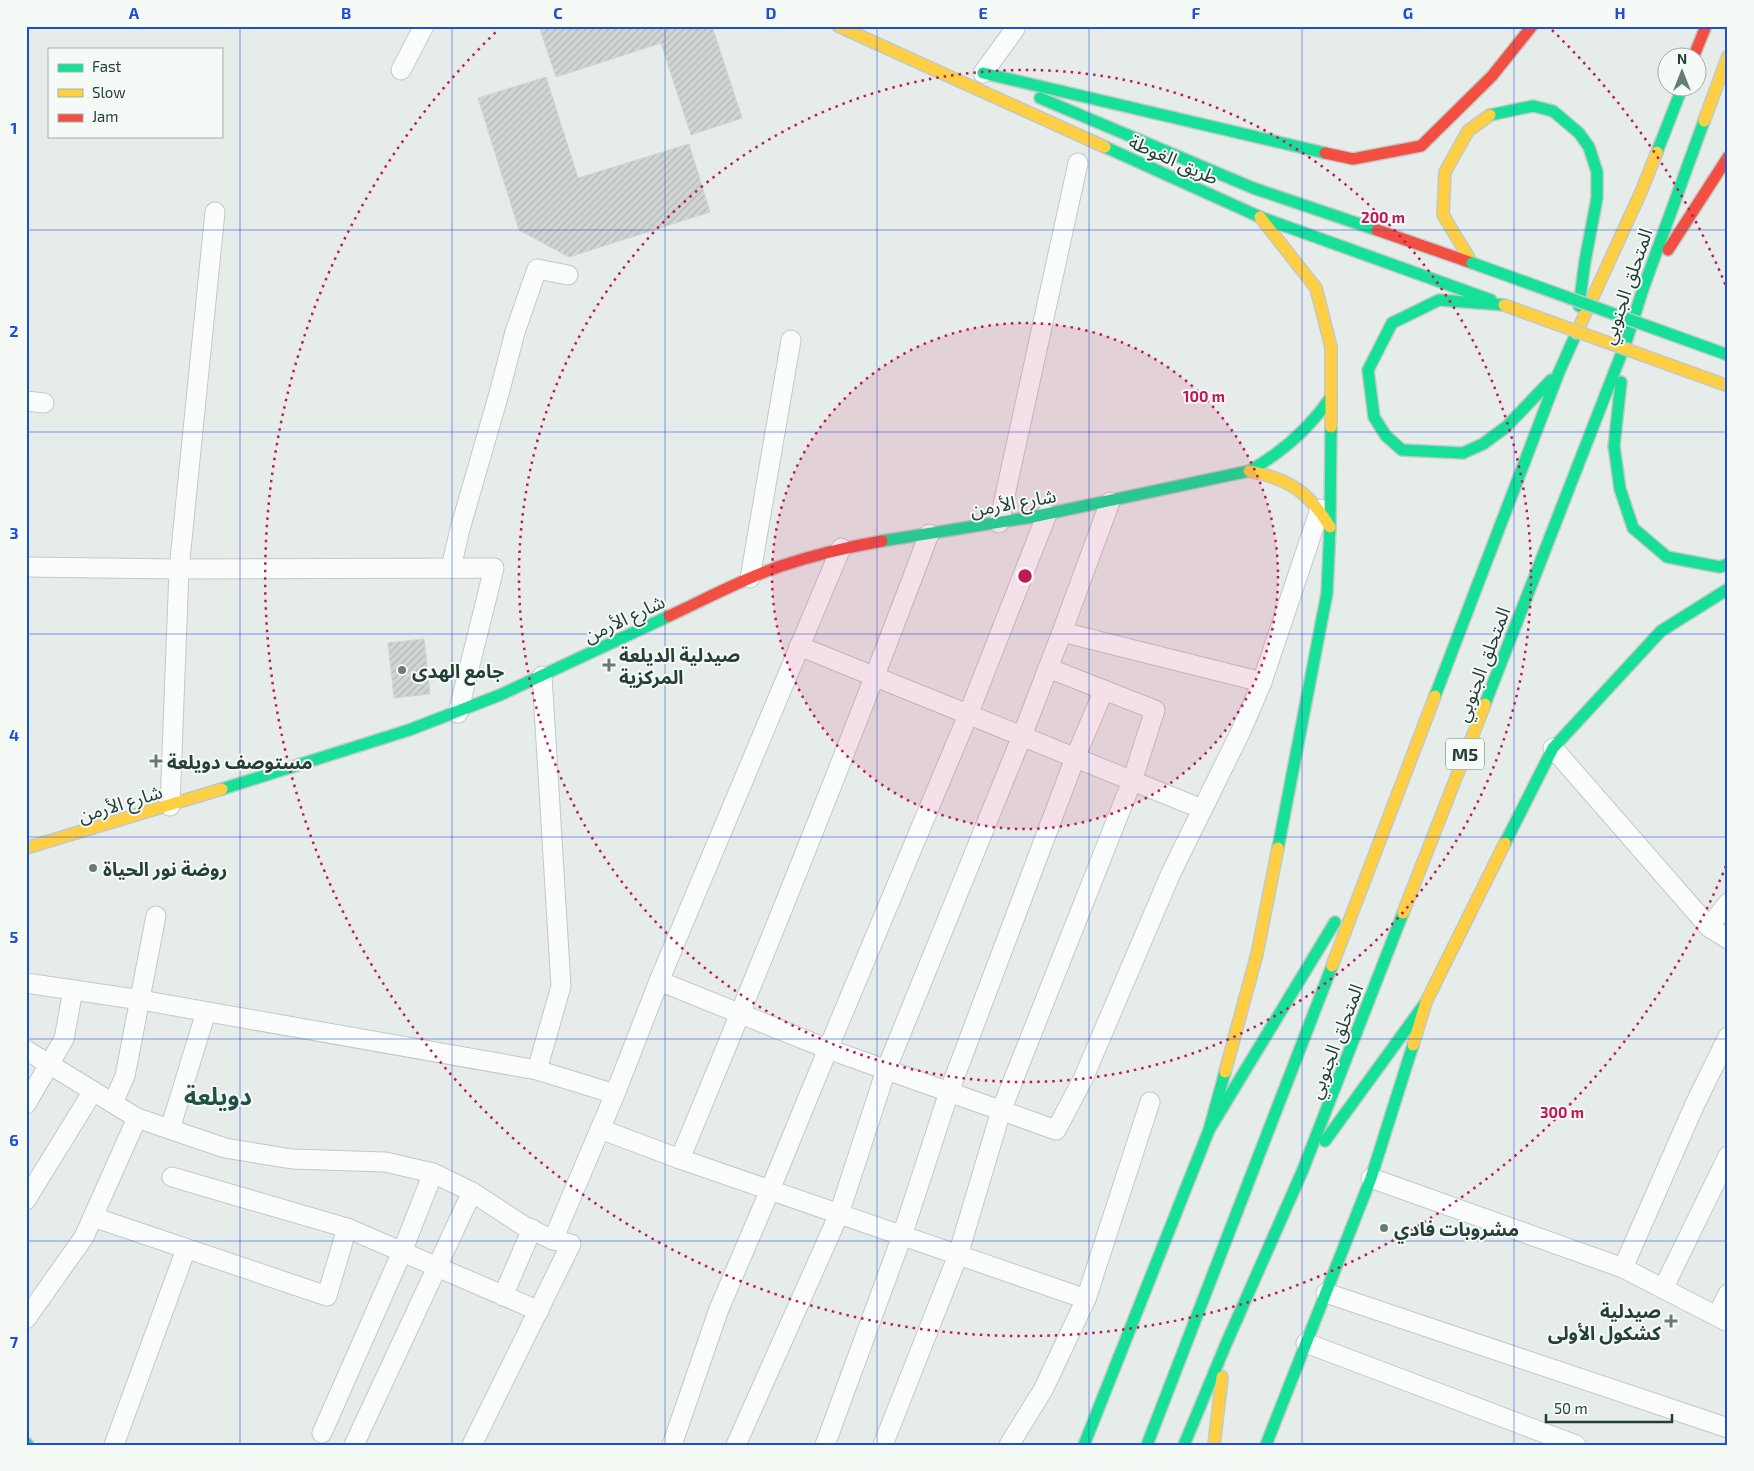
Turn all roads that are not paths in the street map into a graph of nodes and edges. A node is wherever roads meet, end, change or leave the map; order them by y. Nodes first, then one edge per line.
1 (424, 26) edge
2 (838, 26) edge
3 (1015, 26) edge
4 (1532, 26) edge
5 (1706, 26) edge
6 (1698, 48) edge
7 (1728, 56) edge
8 (401, 70) dead end
9 (979, 72) junction
10 (1678, 98) edge
11 (1728, 157) edge
12 (1078, 164) dead end
13 (214, 212) dead end
14 (1260, 217) junction
15 (1472, 263) junction
16 (568, 275) dead end
17 (1642, 289) junction
18 (1504, 304) junction
19 (1576, 331) junction
20 (791, 340) dead end
21 (1626, 342) junction
22 (1728, 355) edge
23 (1559, 372) junction
24 (1728, 386) edge
25 (1331, 397) junction
26 (1250, 471) junction
27 (1110, 502) junction
28 (1320, 509) junction
29 (1047, 514) junction
30 (999, 523) junction
31 (1330, 527) junction
32 (929, 534) junction
33 (841, 548) junction
34 (1728, 564) edge
35 (26, 568) edge
36 (451, 568) junction
37 (179, 569) junction
38 (750, 578) junction
39 (1728, 589) edge
40 (1062, 632) junction
41 (799, 646) junction
42 (1048, 668) junction
43 (542, 676) junction
44 (875, 677) junction
45 (1262, 682) junction
46 (1104, 690) junction
47 (458, 713) junction
48 (968, 715) junction
49 (1022, 736) junction
50 (1553, 748) junction
51 (1075, 758) junction
52 (1132, 781) junction
53 (170, 806) junction
54 (1202, 809) junction
55 (26, 848) edge
56 (1365, 881) junction
57 (1728, 903) edge
58 (156, 916) dead end
59 (1708, 927) junction
60 (1728, 939) edge
61 (658, 981) junction
62 (26, 983) edge
63 (73, 990) junction
64 (141, 1000) junction
65 (1426, 1002) junction
66 (206, 1012) junction
67 (740, 1014) junction
68 (1728, 1037) edge
69 (828, 1049) junction
70 (26, 1050) edge
71 (50, 1065) junction
72 (537, 1070) junction
73 (886, 1070) junction
74 (93, 1091) junction
75 (949, 1092) junction
76 (615, 1094) junction
77 (1150, 1102) dead end
78 (113, 1103) junction
79 (26, 1104) edge
80 (1001, 1111) junction
81 (137, 1118) junction
82 (600, 1128) junction
83 (170, 1129) junction
84 (1209, 1130) junction
85 (1728, 1156) edge
86 (680, 1159) junction
87 (1302, 1172) junction
88 (433, 1173) junction
89 (172, 1177) dead end
90 (1371, 1178) junction
91 (770, 1190) junction
92 (472, 1192) junction
93 (26, 1200) edge
94 (840, 1214) junction
95 (93, 1217) junction
96 (348, 1228) junction
97 (532, 1230) junction
98 (902, 1236) junction
99 (553, 1240) junction
100 (186, 1249) junction
101 (402, 1252) junction
102 (958, 1255) junction
103 (436, 1267) junction
104 (1623, 1268) junction
105 (1662, 1289) junction
106 (1326, 1293) junction
107 (1728, 1294) edge
108 (503, 1296) junction
109 (1086, 1299) junction
110 (539, 1311) junction
111 (26, 1319) edge
112 (1722, 1319) edge
113 (1306, 1343) junction
114 (1226, 1344) junction
115 (1728, 1428) edge
116 (322, 1433) dead end
117 (1728, 1434) edge
118 (114, 1445) edge
119 (354, 1445) edge
120 (472, 1445) edge
121 (672, 1445) edge
122 (736, 1445) edge
123 (825, 1445) edge
124 (883, 1445) edge
125 (1009, 1445) edge
126 (1084, 1445) edge
127 (1147, 1445) edge
128 (1184, 1445) edge
129 (1214, 1445) edge
130 (1266, 1445) edge
131 (1576, 1445) edge
132 (1722, 1445) edge

1 - 8 street
2 - 14 main road, طريق الغوطة
3 - 9 street
4 - 9 main road
5 - 6 main road
7 - 17 main road, المتحلق الجنوبي / M5
9 - 15 main road
10 - 19 main road, المتحلق الجنوبي / M5
11 - 17 main road
12 - 30 street
13 - 37 street
14 - 18 main road, طريق الغوطة
14 - 25 main road
15 - 19 main road
15 - 22 main road, bridge
16 - 36 street
17 - 21 main road, المتحلق الجنوبي / M5
18 - 19 main road, طريق الغوطة, bridge
18 - 23 main road
19 - 23 main road, المتحلق الجنوبي / M5
19 - 24 main road, طريق الغوطة, bridge
20 - 38 street
21 - 34 main road
21 - 87 main road, المتحلق الجنوبي / M5
23 - 56 main road, المتحلق الجنوبي / M5
25 - 26 main road, شارع الأرمن
25 - 31 main road
26 - 27 main road, شارع الأرمن
26 - 28 main road, شارع الأرمن
27 - 29 main road, شارع الأرمن
27 - 40 street
28 - 31 main road, شارع الأرمن
28 - 45 street
29 - 30 main road, شارع الأرمن
29 - 48 street
30 - 32 main road, شارع الأرمن
31 - 84 main road
32 - 33 main road, شارع الأرمن
32 - 44 street
33 - 38 main road, شارع الأرمن
33 - 41 street
35 - 37 street
36 - 37 street
36 - 47 street
37 - 53 street
38 - 43 main road, شارع الأرمن
39 - 50 main road
40 - 42 street
40 - 45 street
41 - 44 street
41 - 61 street
42 - 46 street
42 - 49 street
43 - 47 main road, شارع الأرمن
43 - 72 street
44 - 48 street
44 - 67 street
45 - 54 street
46 - 51 street
46 - 52 street
47 - 53 main road, شارع الأرمن
48 - 49 street
48 - 69 street
49 - 51 street
49 - 73 street
50 - 59 street
50 - 65 main road
51 - 52 street
51 - 75 street
52 - 54 street
52 - 80 street
53 - 55 main road, شارع الأرمن
54 - 80 street
56 - 84 main road
56 - 127 main road, المتحلق الجنوبي / M5
57 - 59 street
58 - 64 street
59 - 60 street
61 - 67 street
61 - 76 street
62 - 63 street
63 - 64 street
63 - 71 street
64 - 66 street
64 - 78 street
65 - 87 main road
65 - 90 main road
66 - 72 street
66 - 83 street
67 - 69 street
67 - 86 street
68 - 104 street
69 - 73 street
69 - 91 street
70 - 71 street
71 - 74 street
71 - 79 street
72 - 76 street
73 - 75 street
73 - 94 street
74 - 78 street
74 - 93 street
75 - 80 street
75 - 98 street
76 - 82 street
77 - 109 street
78 - 81 street
80 - 102 street
81 - 83 street
81 - 95 street
82 - 86 street
82 - 99 street
83 - 88 street
84 - 126 main road
85 - 105 street
86 - 91 street
87 - 114 main road, المتحلق الجنوبي / M5
88 - 92 street
88 - 101 street
89 - 96 street
90 - 104 street
90 - 106 main road
91 - 94 street
91 - 121 street
92 - 97 street
92 - 103 street
94 - 98 street
94 - 122 street
95 - 100 street
95 - 111 street
96 - 100 street
96 - 101 street
97 - 99 street
97 - 108 street
98 - 102 street
98 - 123 street
99 - 110 street
100 - 118 street
101 - 103 street
101 - 116 street
102 - 109 street
102 - 124 street
103 - 108 street
103 - 119 street
104 - 105 street
105 - 112 street
106 - 113 main road
106 - 115 street
107 - 112 street
108 - 110 street
109 - 125 street
110 - 120 street
113 - 130 main road
113 - 131 street
114 - 128 main road, المتحلق الجنوبي / M5
114 - 129 main road
117 - 132 street

